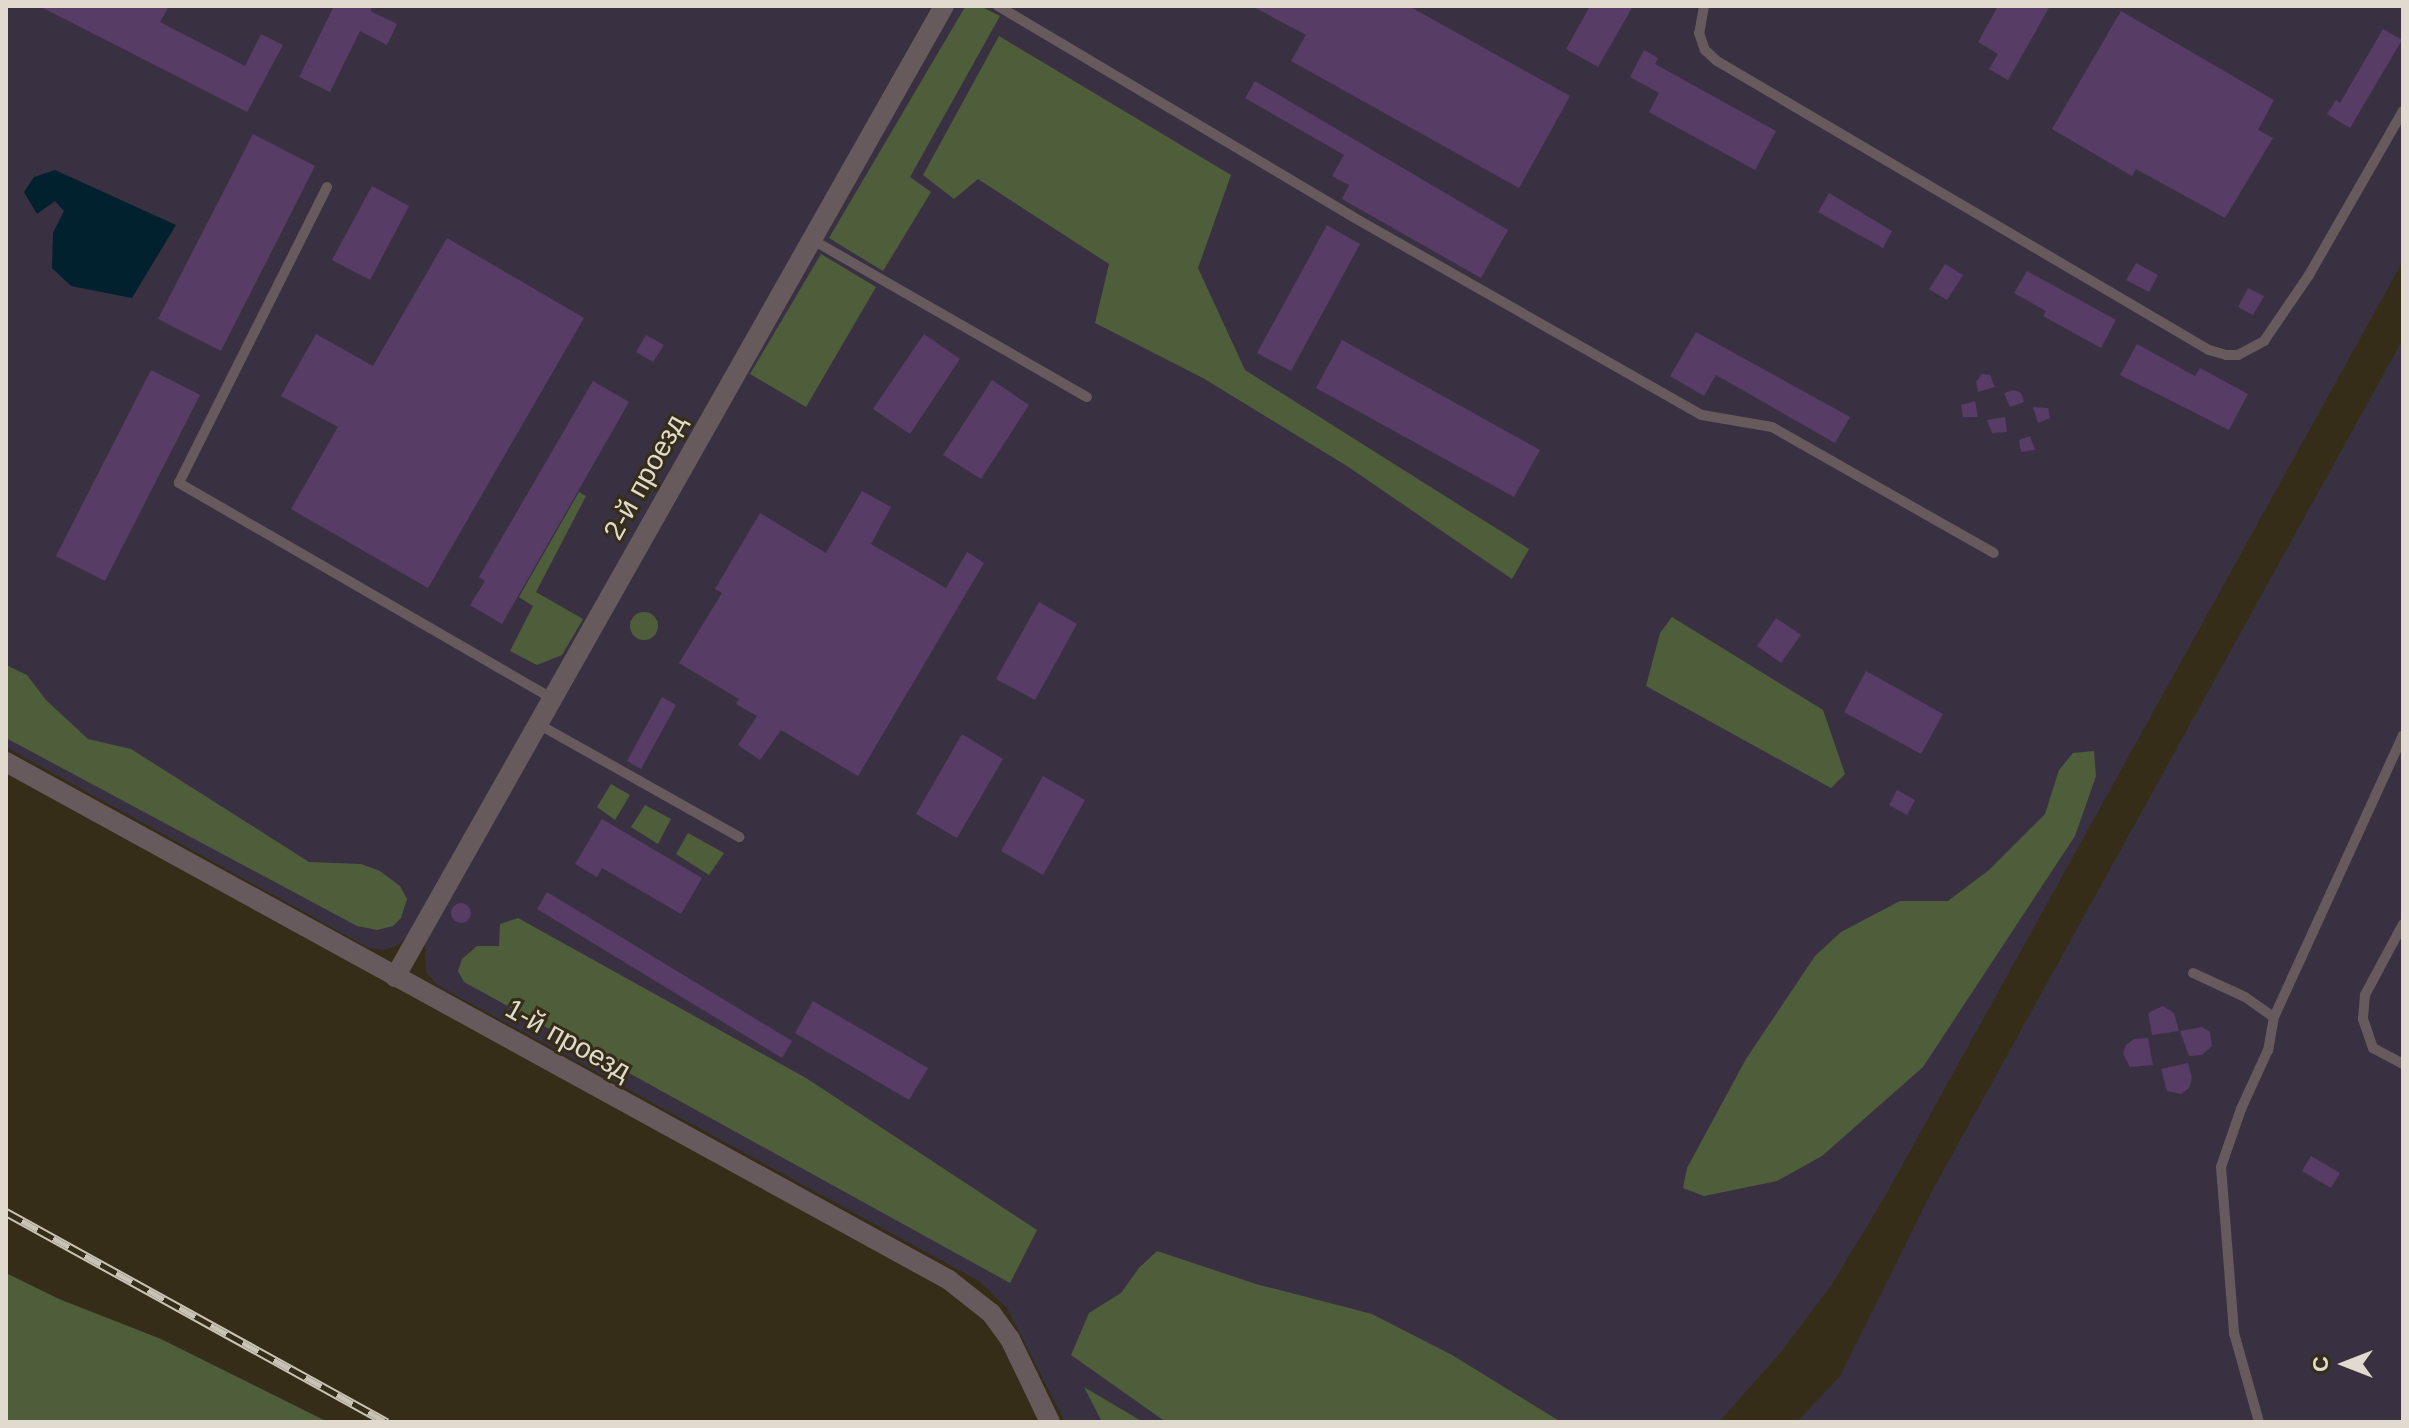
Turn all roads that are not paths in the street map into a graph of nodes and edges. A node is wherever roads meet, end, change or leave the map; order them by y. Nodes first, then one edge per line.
1 (944, 6) edge
2 (998, 6) edge
3 (1704, 6) edge
4 (2403, 111) edge
5 (327, 187) dead end
6 (811, 239) junction
7 (1087, 397) dead end
8 (1994, 553) dead end
9 (552, 698) junction
10 (538, 724) junction
11 (2403, 735) edge
12 (6, 762) edge
13 (739, 837) dead end
14 (2403, 924) edge
15 (2193, 973) dead end
16 (395, 977) junction
17 (2274, 1017) junction
18 (2403, 1064) edge
19 (1050, 1422) edge
20 (2259, 1422) edge

1 - 6 street, 2-й проезд
2 - 8 lane
3 - 4 lane
5 - 9 lane
6 - 7 lane
6 - 9 street, 2-й проезд
9 - 10 street, 2-й проезд
10 - 13 lane
10 - 16 street, 2-й проезд
11 - 17 lane
12 - 16 street, 1-й проезд
14 - 18 lane
15 - 17 lane
16 - 19 street, 1-й проезд
17 - 20 lane

